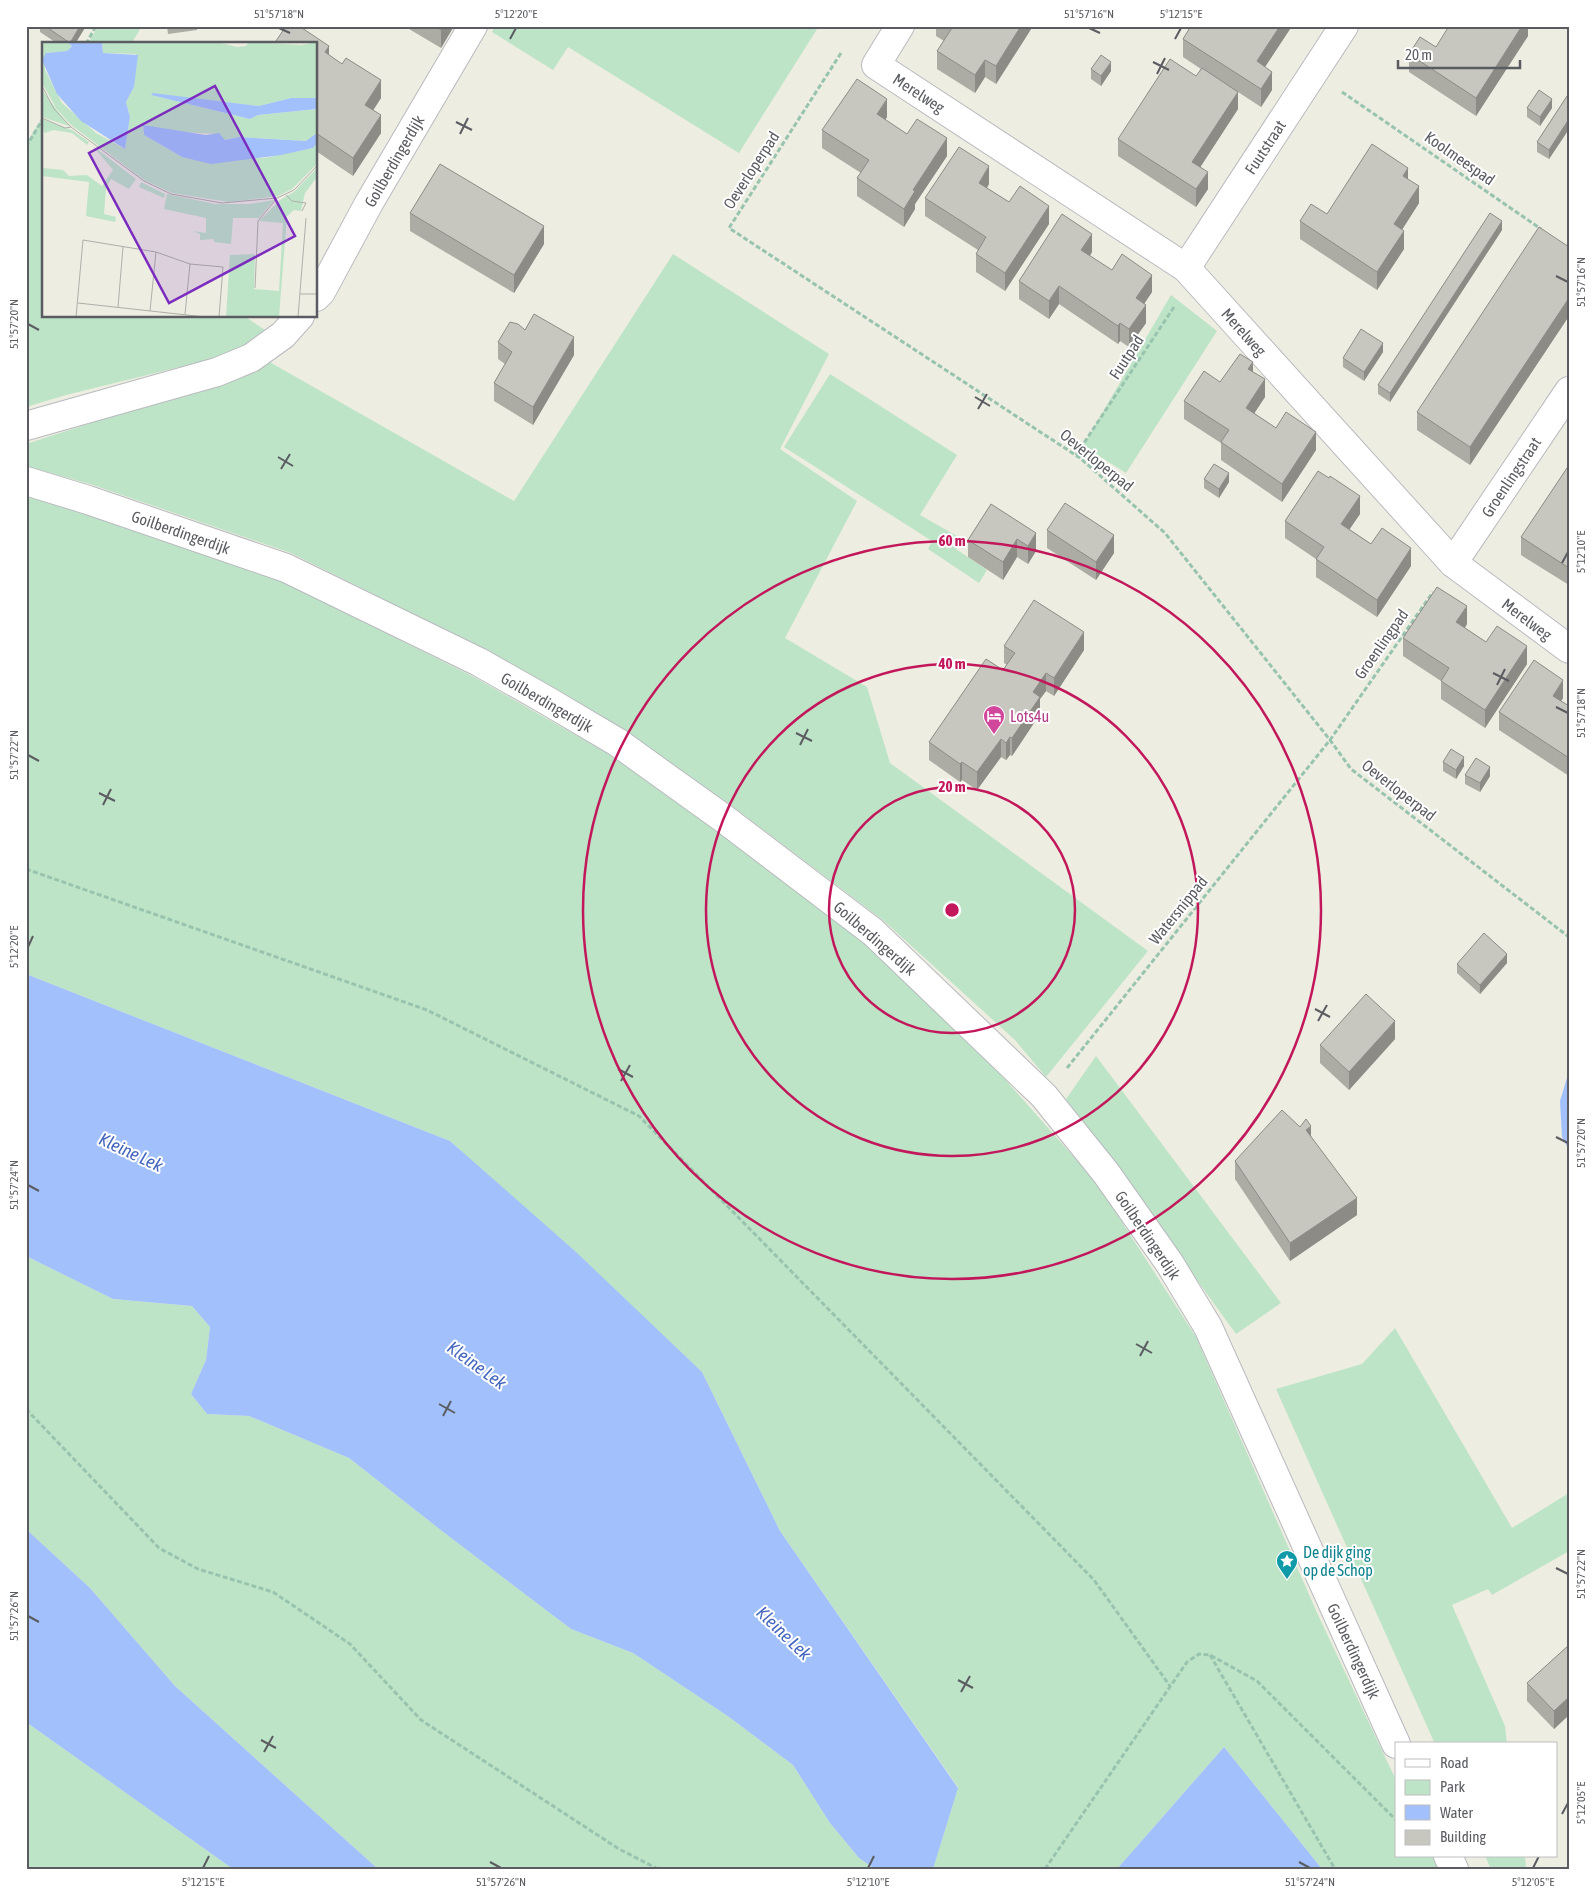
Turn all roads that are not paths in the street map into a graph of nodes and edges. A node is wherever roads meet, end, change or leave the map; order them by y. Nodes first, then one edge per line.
1 (473, 26) edge
2 (900, 26) edge
3 (1344, 26) edge
4 (1186, 268) junction
5 (318, 295) edge
6 (298, 318) edge
7 (1569, 391) edge
8 (26, 426) edge
9 (26, 481) edge
10 (1453, 563) junction
11 (1569, 649) edge
12 (1395, 1742) edge

1 - 5 street, Goilberdingerdijk
2 - 4 street, Merelweg
3 - 4 street, Fuutstraat
4 - 10 street, Merelweg
6 - 8 street
7 - 10 street, Groenlingstraat
9 - 12 street, Goilberdingerdijk
10 - 11 street, Merelweg

